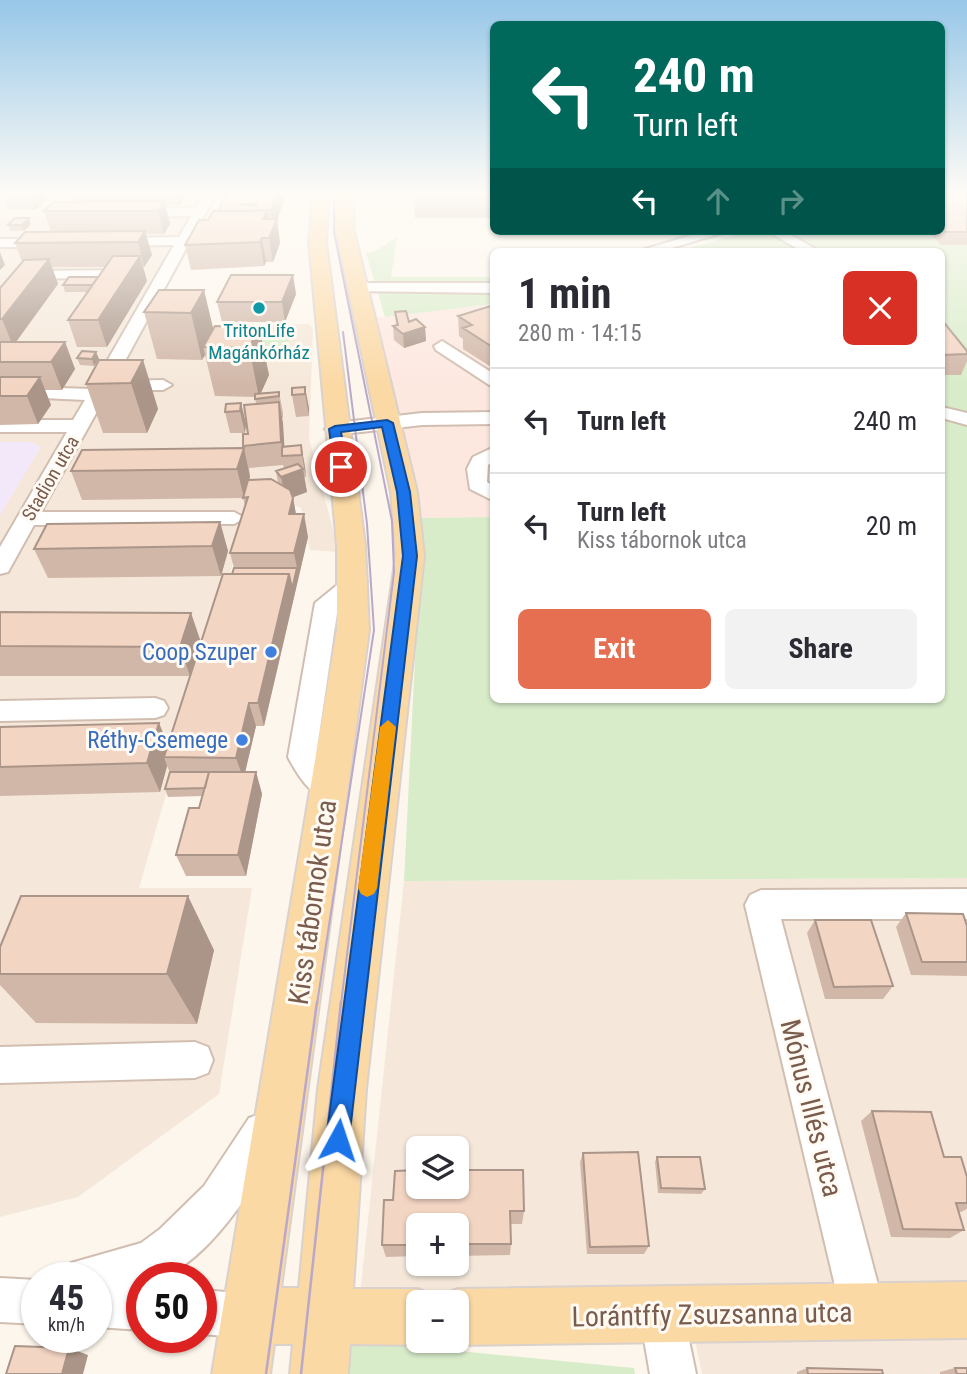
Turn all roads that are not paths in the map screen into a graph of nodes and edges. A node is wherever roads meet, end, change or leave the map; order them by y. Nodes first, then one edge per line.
1 (174, 258) edge
2 (320, 258) edge
3 (351, 258) edge
4 (166, 274) junction
5 (13, 275) edge
6 (357, 288) junction
7 (490, 288) edge
8 (442, 346) dead end
9 (490, 380) edge
10 (163, 385) dead end
11 (100, 390) junction
12 (0, 391) edge
13 (380, 393) junction
14 (63, 394) junction
15 (0, 401) edge
16 (945, 414) edge
17 (490, 418) edge
18 (460, 419) junction
19 (967, 419) edge
20 (387, 423) junction
21 (0, 426) edge
22 (80, 426) junction
23 (335, 429) junction
24 (396, 455) junction
25 (490, 455) edge
26 (490, 493) edge
27 (234, 518) dead end
28 (27, 519) junction
29 (0, 567) edge
30 (155, 708) dead end
31 (0, 711) edge
32 (967, 904) edge
33 (761, 905) joint
34 (194, 1060) dead end
35 (0, 1065) edge
36 (284, 1090) junction
37 (112, 1271) edge
38 (967, 1310) edge
39 (863, 1311) junction
40 (226, 1314) edge
41 (662, 1316) junction
42 (406, 1317) edge
43 (469, 1317) edge
44 (323, 1318) junction
45 (241, 1374) edge
46 (319, 1374) edge
47 (673, 1374) edge

1 - 4 street, Stadion utca
2 - 23 main road, Kiss tábornok utca
3 - 6 main road
4 - 5 street
4 - 11 street, Stadion utca
6 - 7 street
6 - 13 main road
8 - 9 street
10 - 11 street
11 - 14 street
11 - 22 street, Stadion utca
12 - 14 street
13 - 18 street
13 - 20 main road
14 - 15 street
16 - 19 street
17 - 18 street
18 - 20 street
18 - 24 street
20 - 23 street
20 - 24 main road
21 - 22 street, Stadion utca
22 - 28 street, Stadion utca
23 - 36 main road, Kiss tábornok utca
24 - 44 main road
25 - 26 street
27 - 28 street
28 - 29 street, Stadion utca
30 - 31 street
32 - 33 street
33 - 39 street, Mónus Illés utca
34 - 35 street
36 - 37 street
36 - 40 main road, Kiss tábornok utca
38 - 39 main road, Lorántffy Zsuzsanna utca
39 - 41 main road, Lorántffy Zsuzsanna utca
40 - 44 main road
40 - 45 main road, Kiss tábornok utca
41 - 43 main road, Lorántffy Zsuzsanna utca
41 - 47 street
42 - 44 main road
44 - 46 main road

